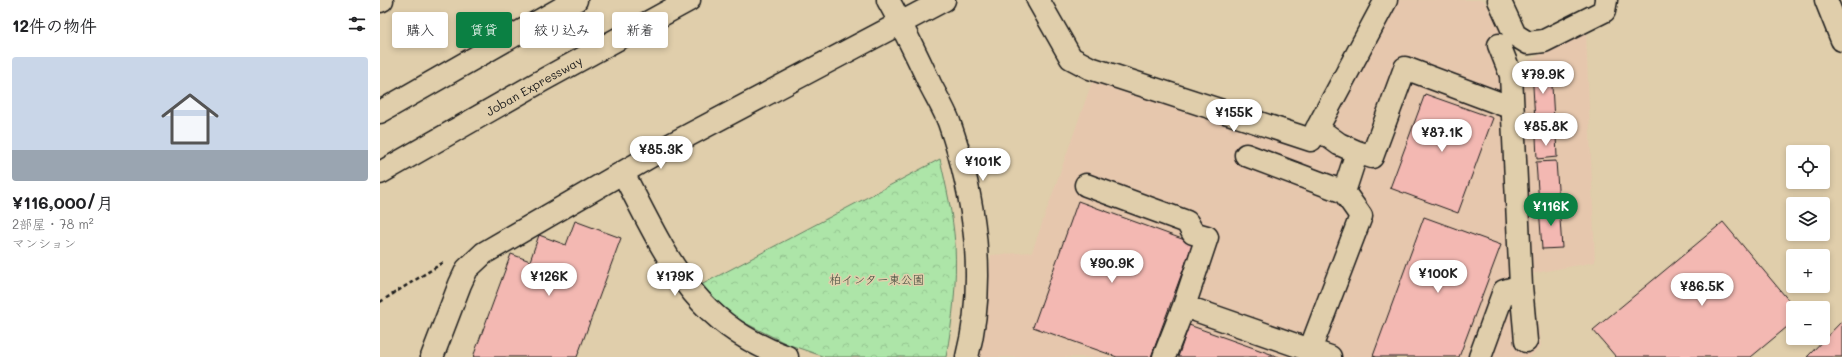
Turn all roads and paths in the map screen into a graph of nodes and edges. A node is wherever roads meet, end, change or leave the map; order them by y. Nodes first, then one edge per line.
1 (576, 0) edge
2 (689, 0) edge
3 (944, 0) edge
4 (1038, 0) edge
5 (1386, 0) edge
6 (1499, 0) edge
7 (1606, 0) edge
8 (1826, 0) edge
9 (889, 2) edge
10 (900, 24) junction
11 (1842, 40) edge
12 (1499, 45) dead end
13 (1512, 108) junction
14 (380, 112) edge
15 (1317, 128) junction
16 (1357, 152) junction
17 (1246, 155) dead end
18 (623, 172) junction
19 (380, 173) edge
20 (1086, 185) dead end
21 (1344, 192) junction
22 (450, 259) dead end
23 (1521, 286) junction
24 (380, 302) edge
25 (1184, 306) junction
26 (1526, 341) dead end
27 (1310, 350) junction
28 (432, 357) edge
29 (787, 357) edge
30 (967, 357) edge
31 (1164, 357) edge
32 (1330, 357) edge
33 (1480, 357) edge

1 - 14 main road
2 - 19 main road, Joban Expressway
3 - 10 main road
4 - 15 main road
5 - 15 main road
6 - 7 main road
8 - 11 main road
9 - 10 main road
10 - 18 main road
10 - 30 main road
12 - 13 main road
13 - 16 main road
13 - 23 main road
15 - 16 main road
16 - 21 main road
17 - 21 main road
18 - 28 main road
18 - 29 main road
20 - 25 main road
21 - 27 main road
22 - 24 path
23 - 26 main road
23 - 33 main road
25 - 27 main road
25 - 31 main road
27 - 32 main road

